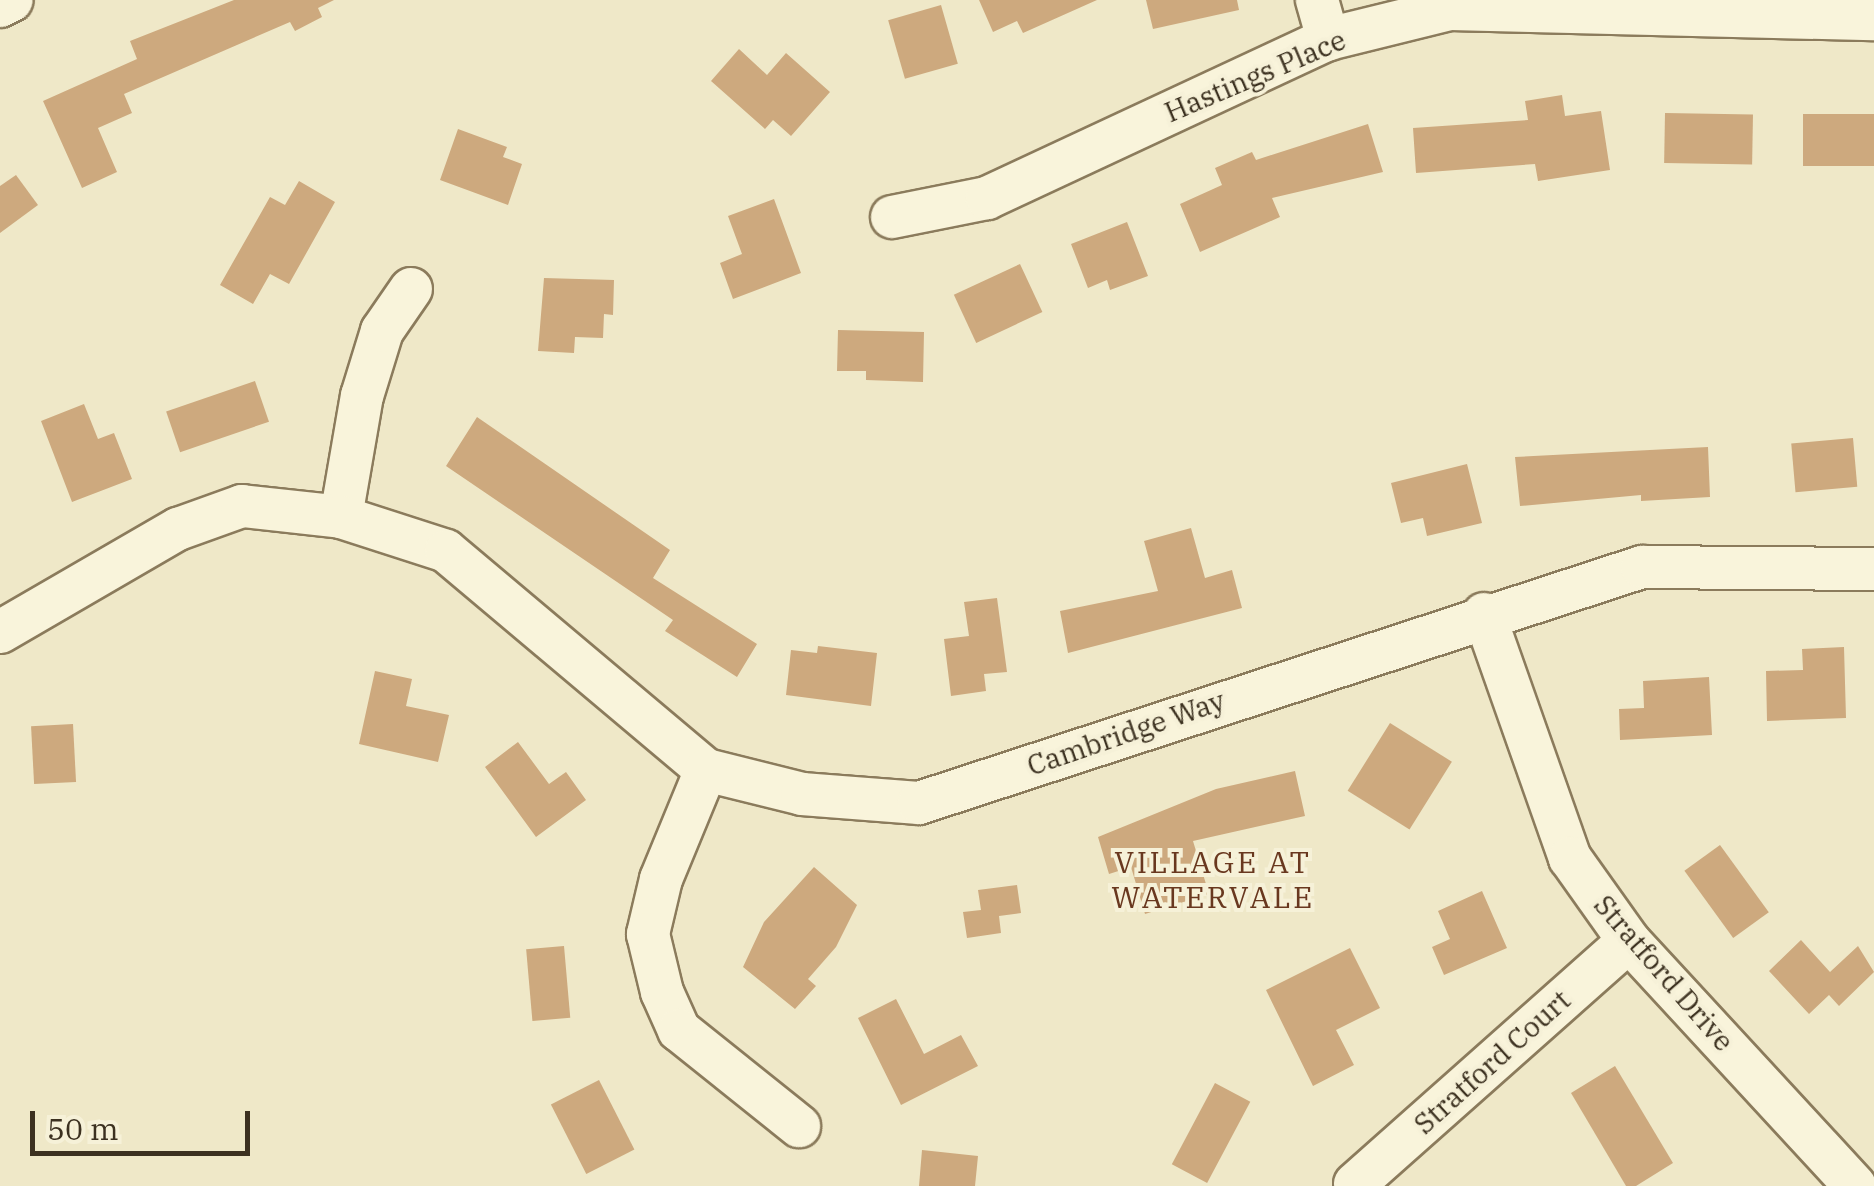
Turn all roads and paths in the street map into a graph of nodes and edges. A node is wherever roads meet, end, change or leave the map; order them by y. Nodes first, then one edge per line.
1 (12, 0) edge
2 (0, 6) edge
3 (1323, 20) edge
4 (1874, 20) edge
5 (892, 217) dead end
6 (411, 288) dead end
7 (341, 517) junction
8 (1874, 569) edge
9 (1484, 614) junction
10 (0, 632) edge
11 (706, 770) junction
12 (1629, 940) junction
13 (799, 1126) dead end
14 (1355, 1184) edge
15 (1856, 1186) edge

1 - 2 street
3 - 4 street, Hastings Place
3 - 5 street, Hastings Place
6 - 7 street
7 - 10 street
7 - 11 street, Cambridge Way
8 - 9 street, Cambridge Way
9 - 11 street, Cambridge Way
9 - 12 street, Stratford Drive
11 - 13 street
12 - 14 street, Stratford Court
12 - 15 street, Stratford Drive

